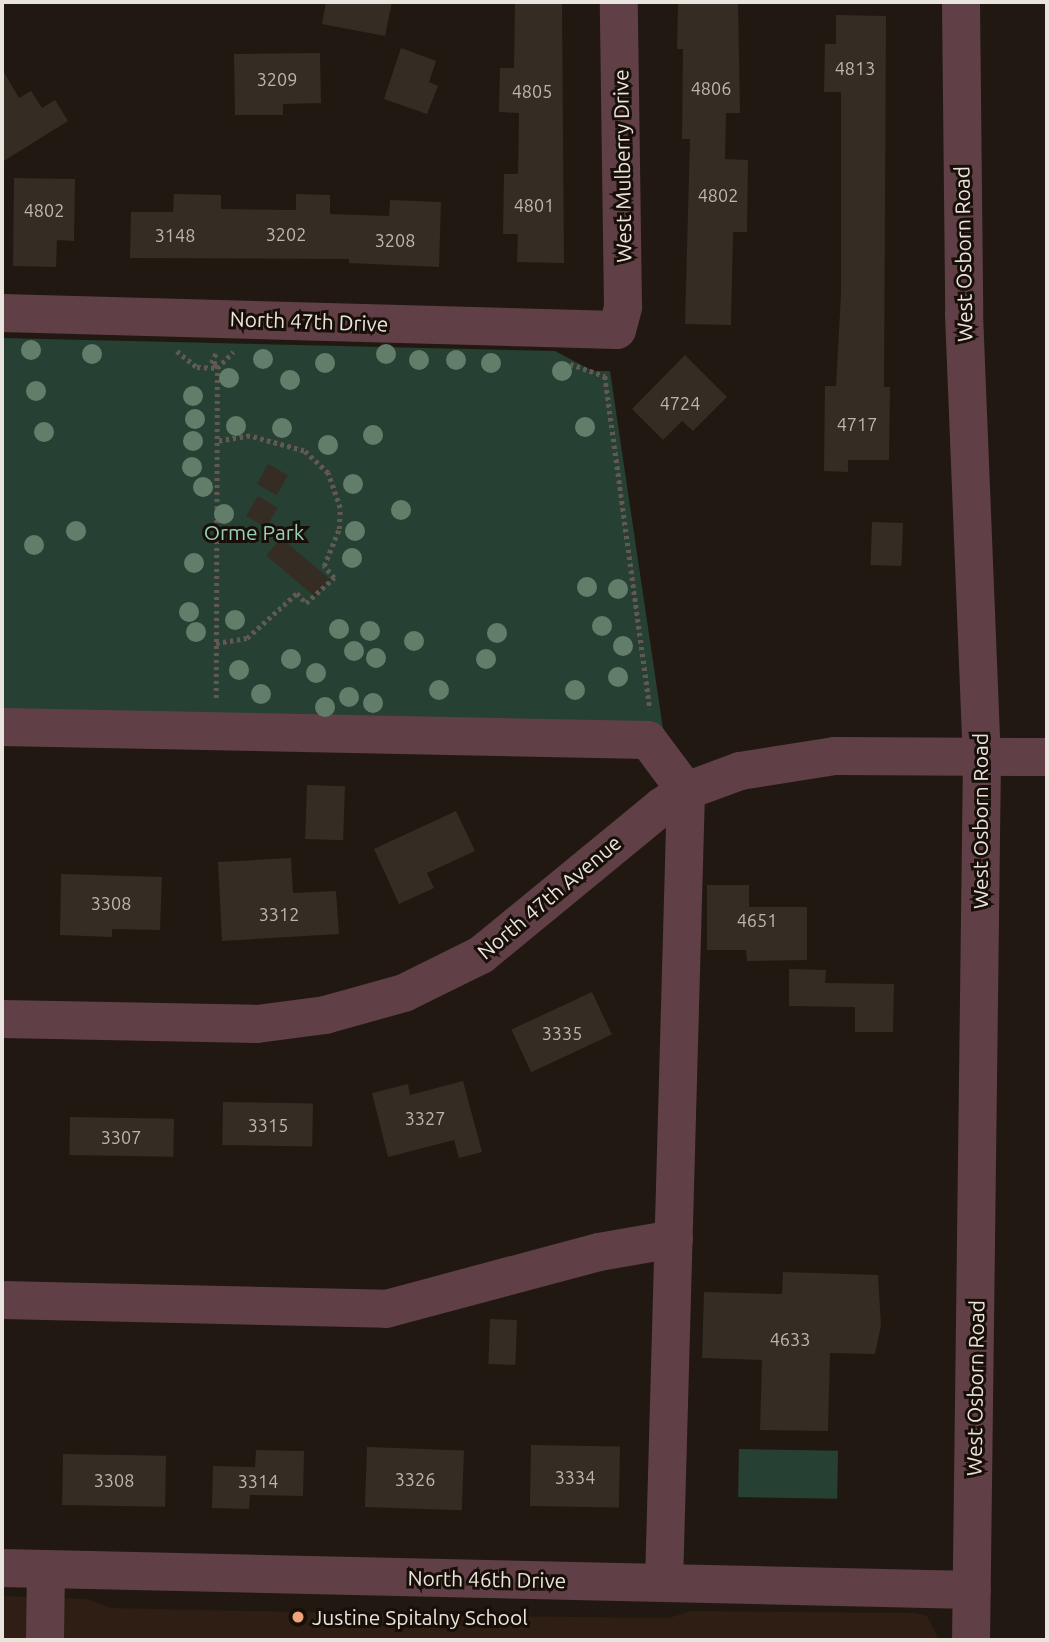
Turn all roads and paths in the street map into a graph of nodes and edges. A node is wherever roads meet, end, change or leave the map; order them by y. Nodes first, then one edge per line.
1 (619, 2) edge
2 (961, 2) edge
3 (2, 313) edge
4 (617, 330) joint
5 (227, 333) junction
6 (170, 346) dead end
7 (564, 360) dead end
8 (217, 368) junction
9 (217, 441) junction
10 (216, 643) junction
11 (219, 709) dead end
12 (652, 723) dead end
13 (2, 727) edge
14 (982, 757) junction
15 (1047, 757) edge
16 (686, 790) junction
17 (2, 1019) edge
18 (674, 1239) junction
19 (2, 1300) edge
20 (2, 1568) edge
21 (46, 1569) junction
22 (664, 1582) junction
23 (972, 1590) junction
24 (45, 1640) edge
25 (971, 1640) edge

1 - 4 street, West Mulberry Drive
2 - 14 street, West Osborn Road
3 - 5 street, North 47th Drive
4 - 5 street, North 47th Drive
5 - 8 path
5 - 8 path
6 - 8 path
7 - 12 path
8 - 9 path
9 - 10 path
9 - 10 path
10 - 11 path
13 - 16 street
14 - 15 street, North 47th Avenue
14 - 16 street, North 47th Avenue
14 - 23 street, West Osborn Road
16 - 17 street, North 47th Avenue
16 - 18 street
18 - 19 street
18 - 22 street
20 - 21 street, North 46th Drive
21 - 22 street, North 46th Drive
21 - 24 street
22 - 23 street, North 46th Drive
23 - 25 street, West Osborn Road

